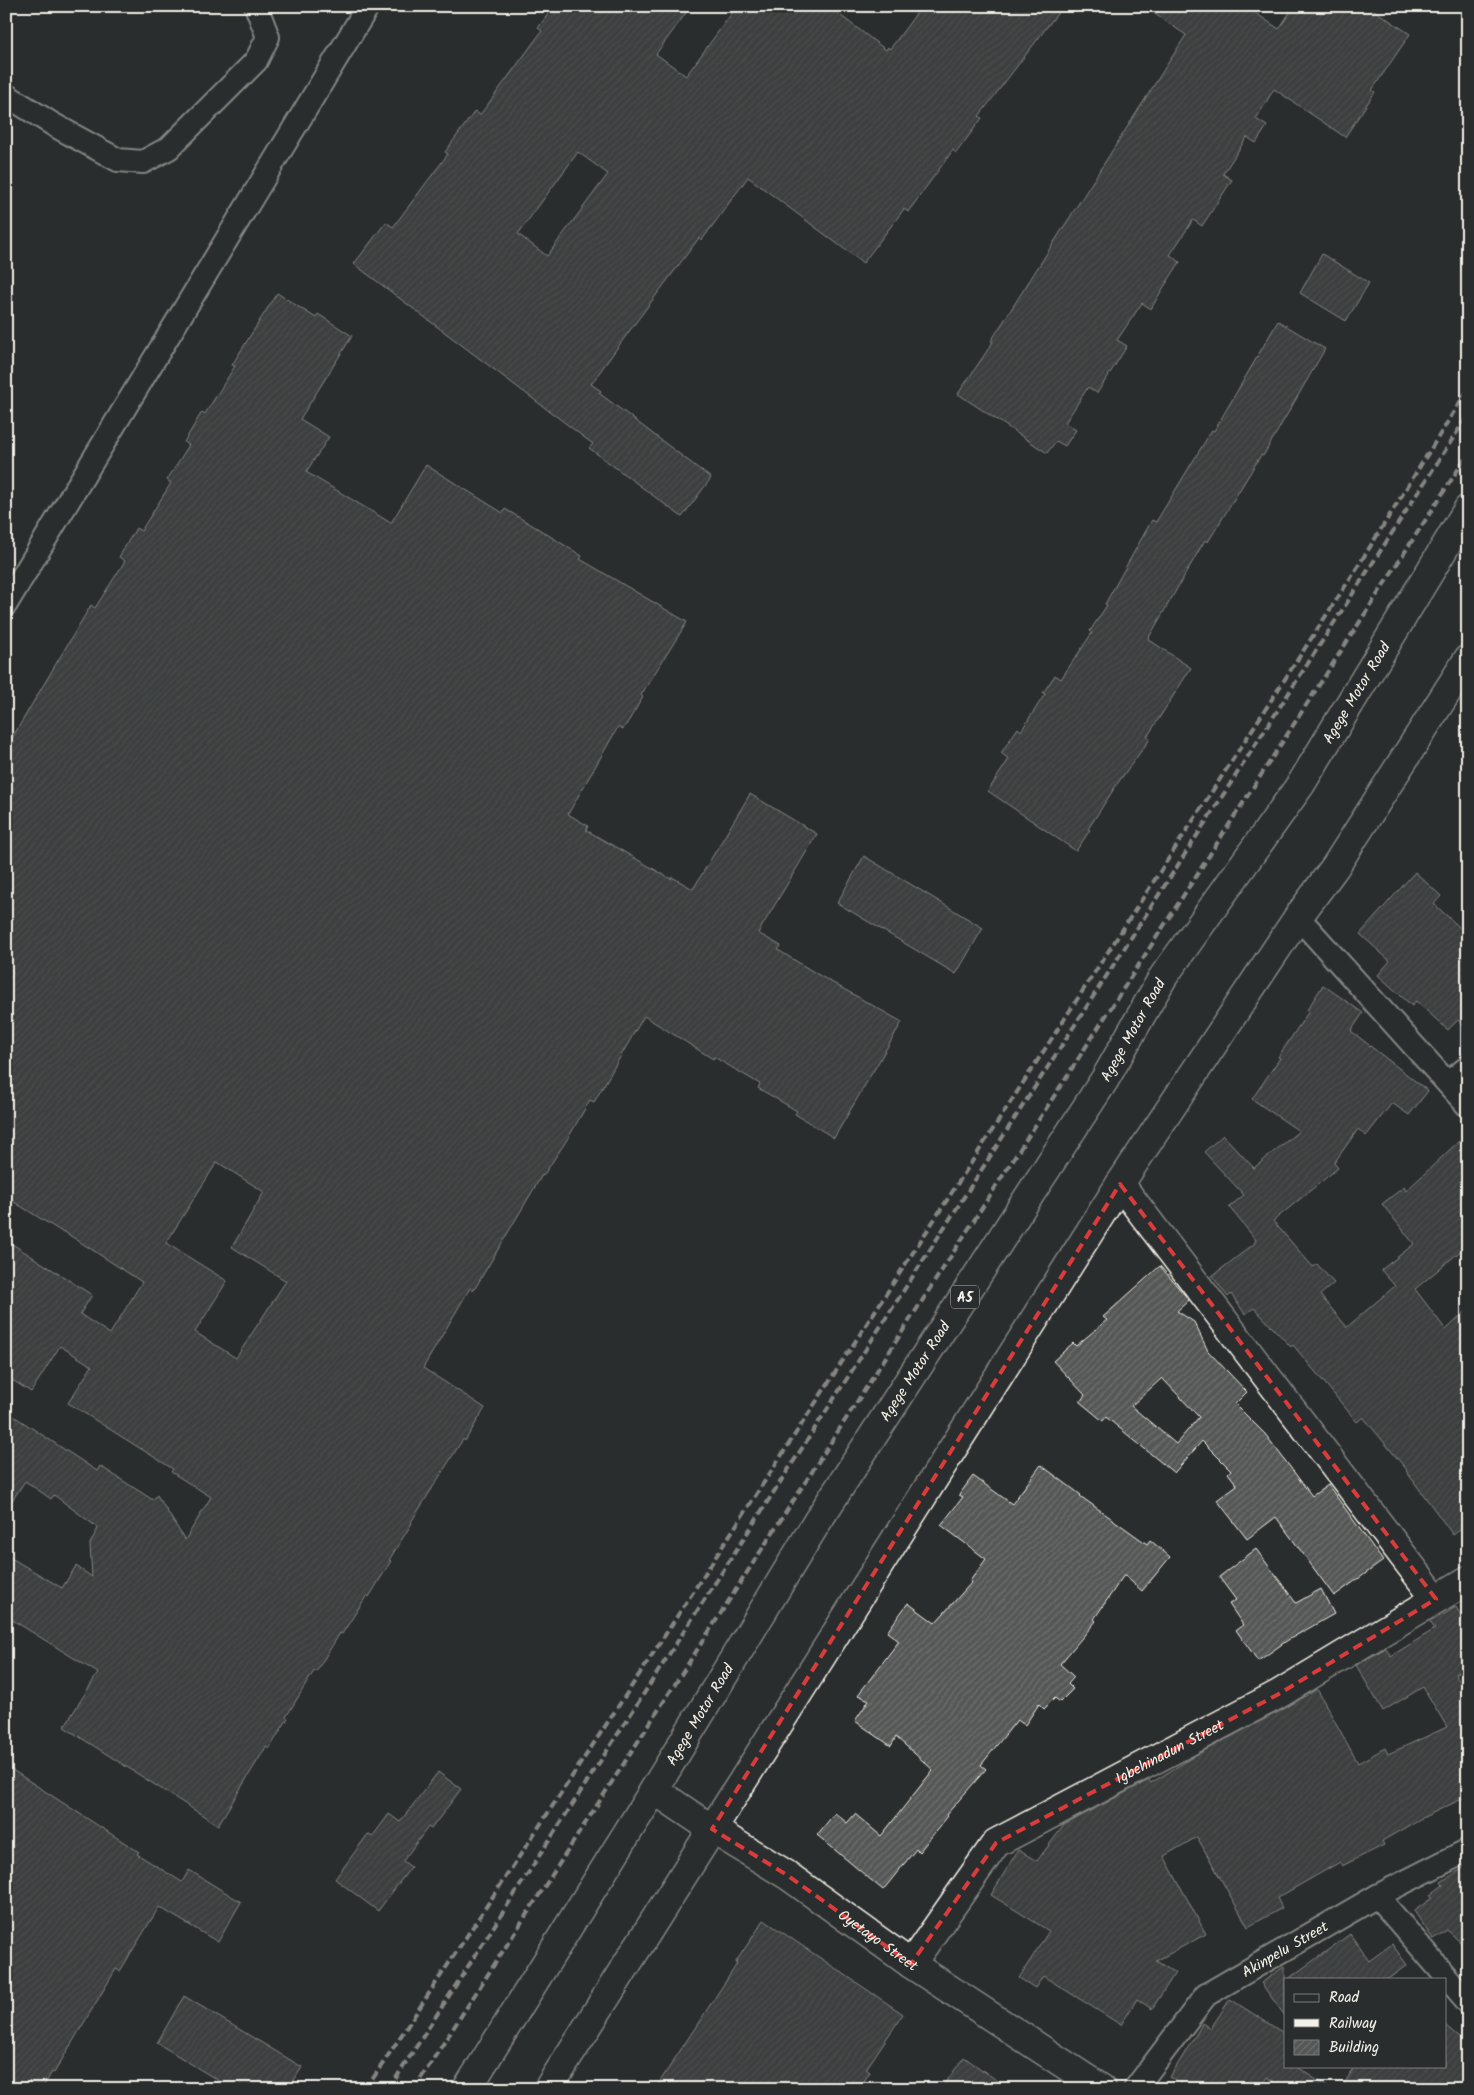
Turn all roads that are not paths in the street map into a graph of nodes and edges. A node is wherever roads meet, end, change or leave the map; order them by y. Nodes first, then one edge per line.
1 (256, 6) edge
2 (368, 6) edge
3 (6, 95) edge
4 (1468, 509) edge
5 (6, 604) edge
6 (1468, 659) edge
7 (1298, 918) junction
8 (1468, 1067) edge
9 (1448, 1083) junction
10 (1468, 1106) edge
11 (1120, 1184) junction
12 (1468, 1580) edge
13 (1436, 1599) junction
14 (654, 1790) junction
15 (712, 1829) junction
16 (1468, 1850) edge
17 (1377, 1896) junction
18 (911, 1964) junction
19 (1468, 2002) edge
20 (467, 2089) edge
21 (548, 2089) edge
22 (1102, 2089) edge
23 (1135, 2089) edge

1 - 3 street
2 - 5 street
4 - 14 main road, Agege Motor Road / A5
6 - 7 main road
7 - 9 street
7 - 11 main road
8 - 9 street
9 - 10 street
11 - 13 main road
11 - 15 main road
12 - 13 main road, Igbehinadun Street
13 - 18 main road, Igbehinadun Street
14 - 15 main road, Oyetayo Street
14 - 20 main road, Agege Motor Road / A5
15 - 18 main road, Oyetayo Street
15 - 21 main road
16 - 17 street, Akinpelu Street
17 - 19 street
17 - 23 street, Akinpelu Street
18 - 22 main road, Oyetayo Street

